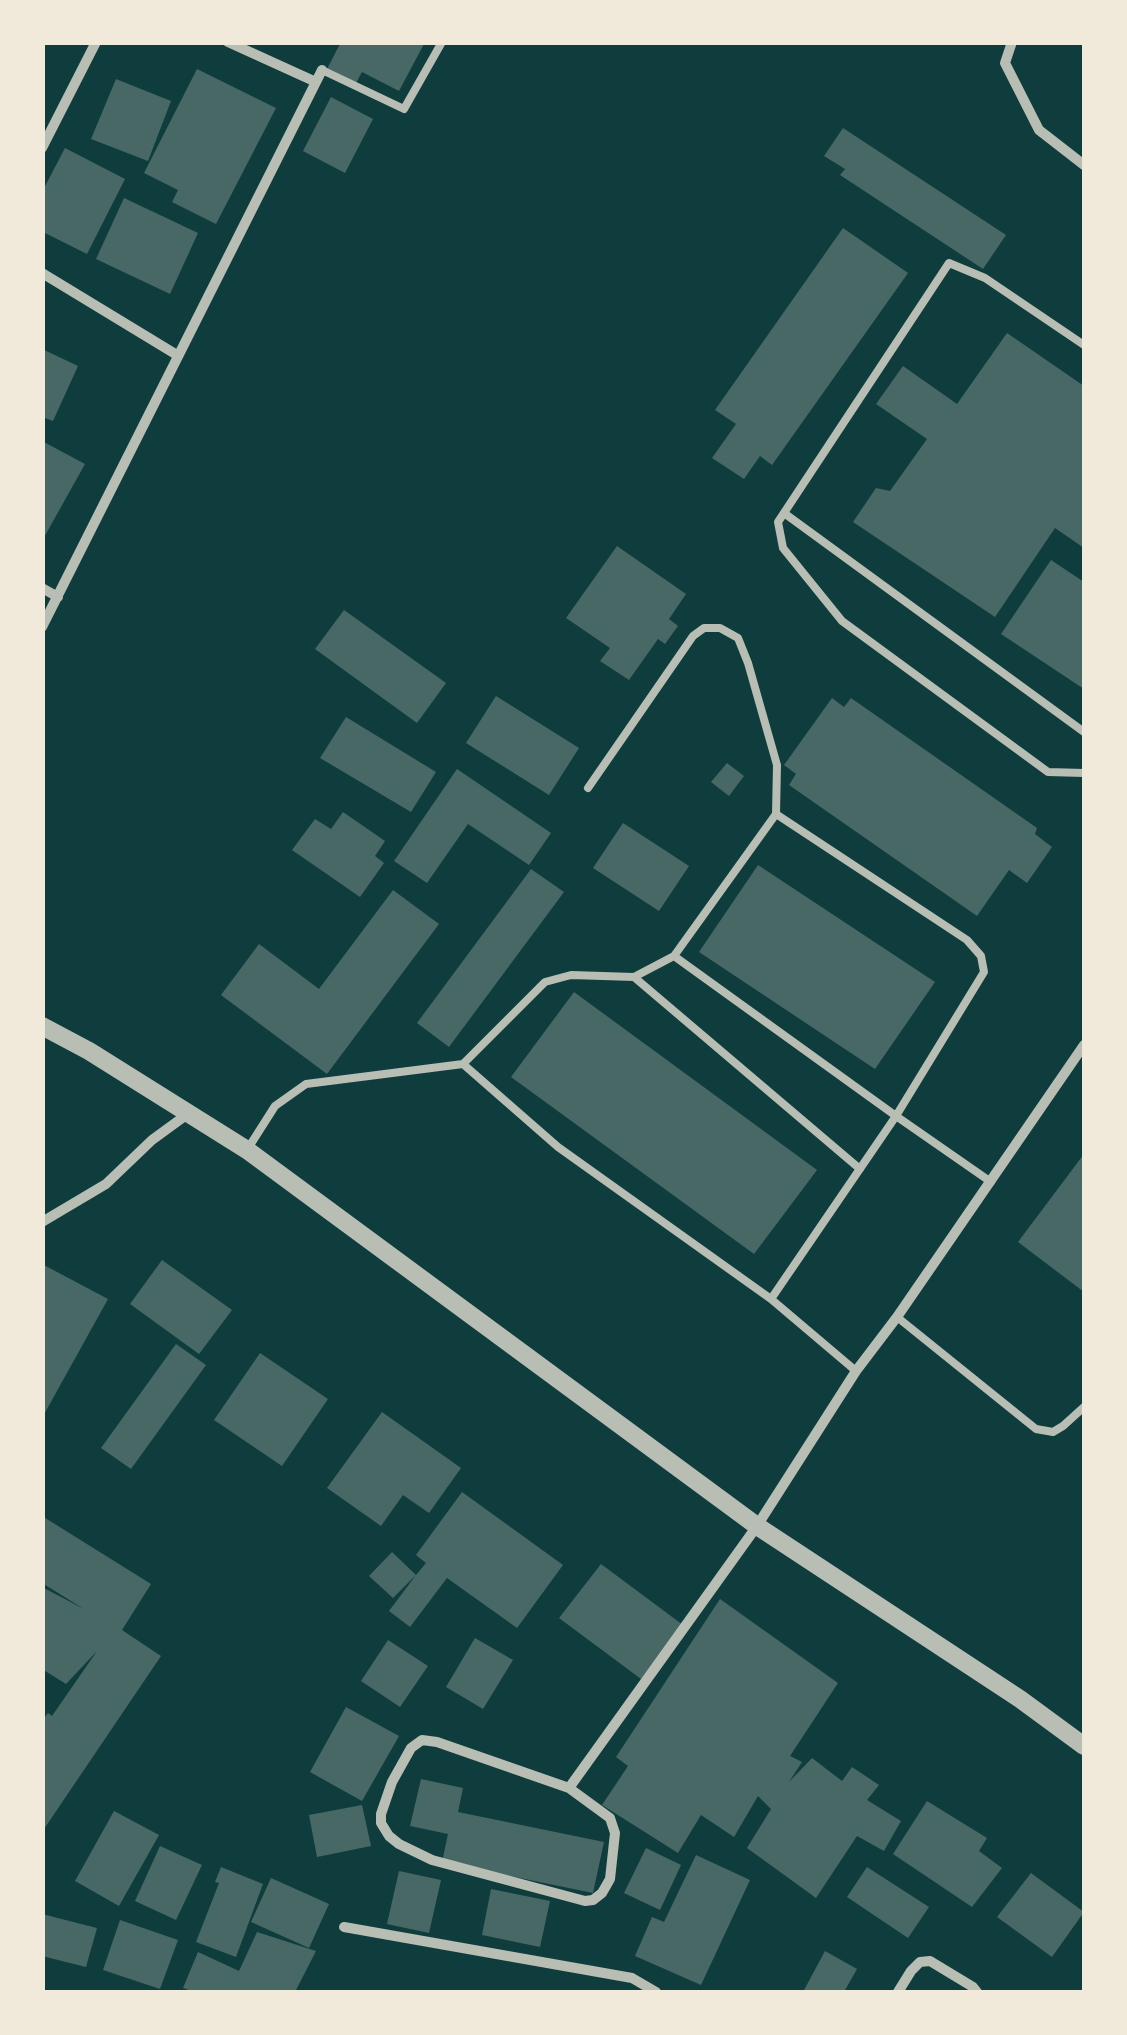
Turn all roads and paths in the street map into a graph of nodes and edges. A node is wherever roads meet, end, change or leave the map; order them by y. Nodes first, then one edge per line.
1 (96, 42) edge
2 (228, 42) edge
3 (442, 42) edge
4 (1012, 42) edge
5 (322, 70) joint
6 (316, 82) junction
7 (42, 148) edge
8 (1084, 165) edge
9 (42, 273) edge
10 (1084, 344) edge
11 (177, 355) junction
12 (784, 513) junction
13 (42, 588) edge
14 (58, 597) junction
15 (42, 627) edge
16 (1084, 732) edge
17 (1084, 774) edge
18 (588, 788) dead end
19 (776, 814) junction
20 (674, 956) junction
21 (634, 977) junction
22 (42, 1026) edge
23 (1084, 1044) edge
24 (463, 1064) junction
25 (189, 1112) junction
26 (896, 1116) junction
27 (247, 1150) junction
28 (860, 1169) junction
29 (990, 1182) junction
30 (42, 1222) edge
31 (771, 1299) junction
32 (896, 1318) junction
33 (856, 1371) junction
34 (1084, 1407) edge
35 (758, 1526) junction
36 (1084, 1746) edge
37 (569, 1788) junction
38 (344, 1927) dead end
39 (650, 1991) edge
40 (898, 1992) edge
41 (978, 1992) edge

1 - 7 street
2 - 6 street
3 - 5 lane
4 - 8 street
5 - 6 street
6 - 11 street
9 - 11 street
10 - 12 lane
11 - 14 street
12 - 16 lane
12 - 17 lane
13 - 14 street
14 - 15 street
18 - 19 lane
19 - 20 lane
19 - 26 lane
20 - 21 lane
20 - 26 lane
21 - 24 lane
21 - 28 lane
22 - 25 street
23 - 29 street
24 - 27 lane
24 - 31 lane
25 - 27 street
25 - 30 street
26 - 28 lane
26 - 29 lane
27 - 35 street
28 - 31 lane
29 - 32 street
31 - 33 lane
32 - 33 street
32 - 34 lane
33 - 35 street
35 - 36 street
35 - 37 street
37 - 37 street
38 - 39 street
40 - 41 street

